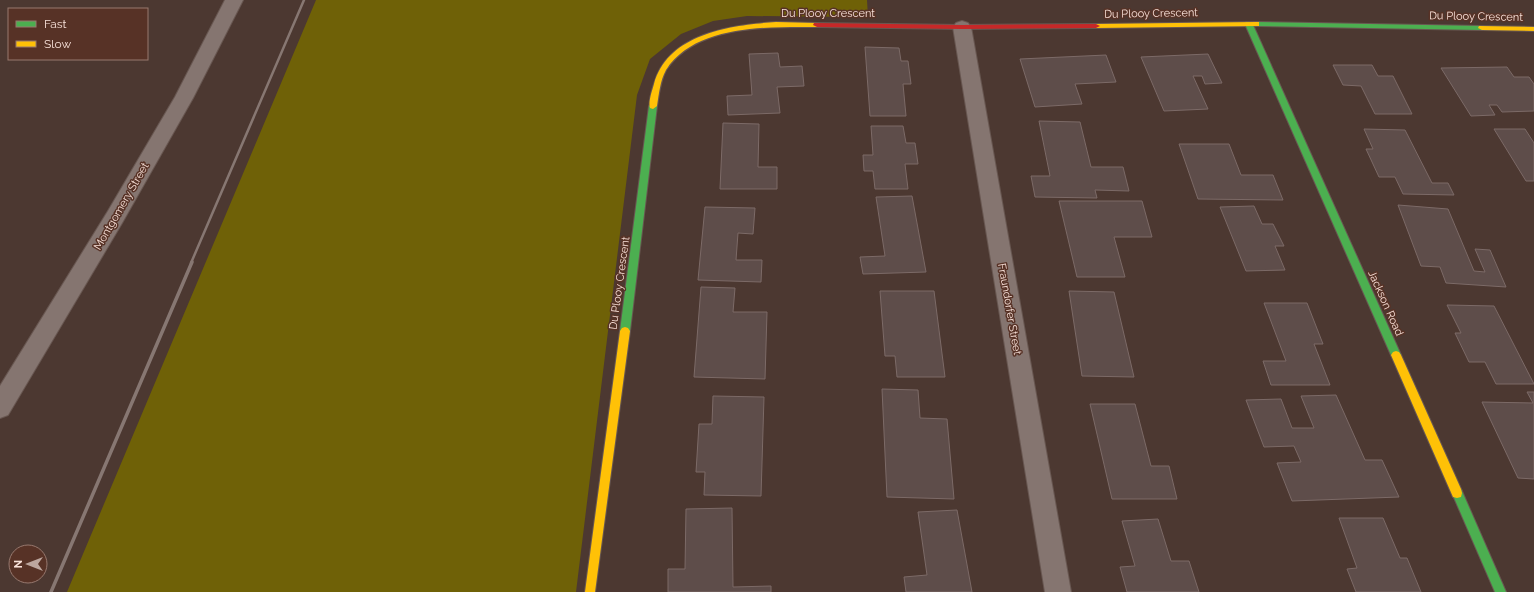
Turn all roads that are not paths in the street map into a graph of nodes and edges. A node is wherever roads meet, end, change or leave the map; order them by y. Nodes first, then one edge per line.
1 (234, 0) edge
2 (1249, 24) junction
3 (962, 27) junction
4 (1534, 29) edge
5 (0, 407) edge
6 (590, 592) edge
7 (1058, 592) edge
8 (1501, 592) edge

1 - 5 street, Montgomery Street
2 - 3 street, Du Plooy Crescent
2 - 4 street, Du Plooy Crescent
2 - 8 street, Jackson Road
3 - 6 street, Du Plooy Crescent
3 - 7 street, Fraundorfer Street

